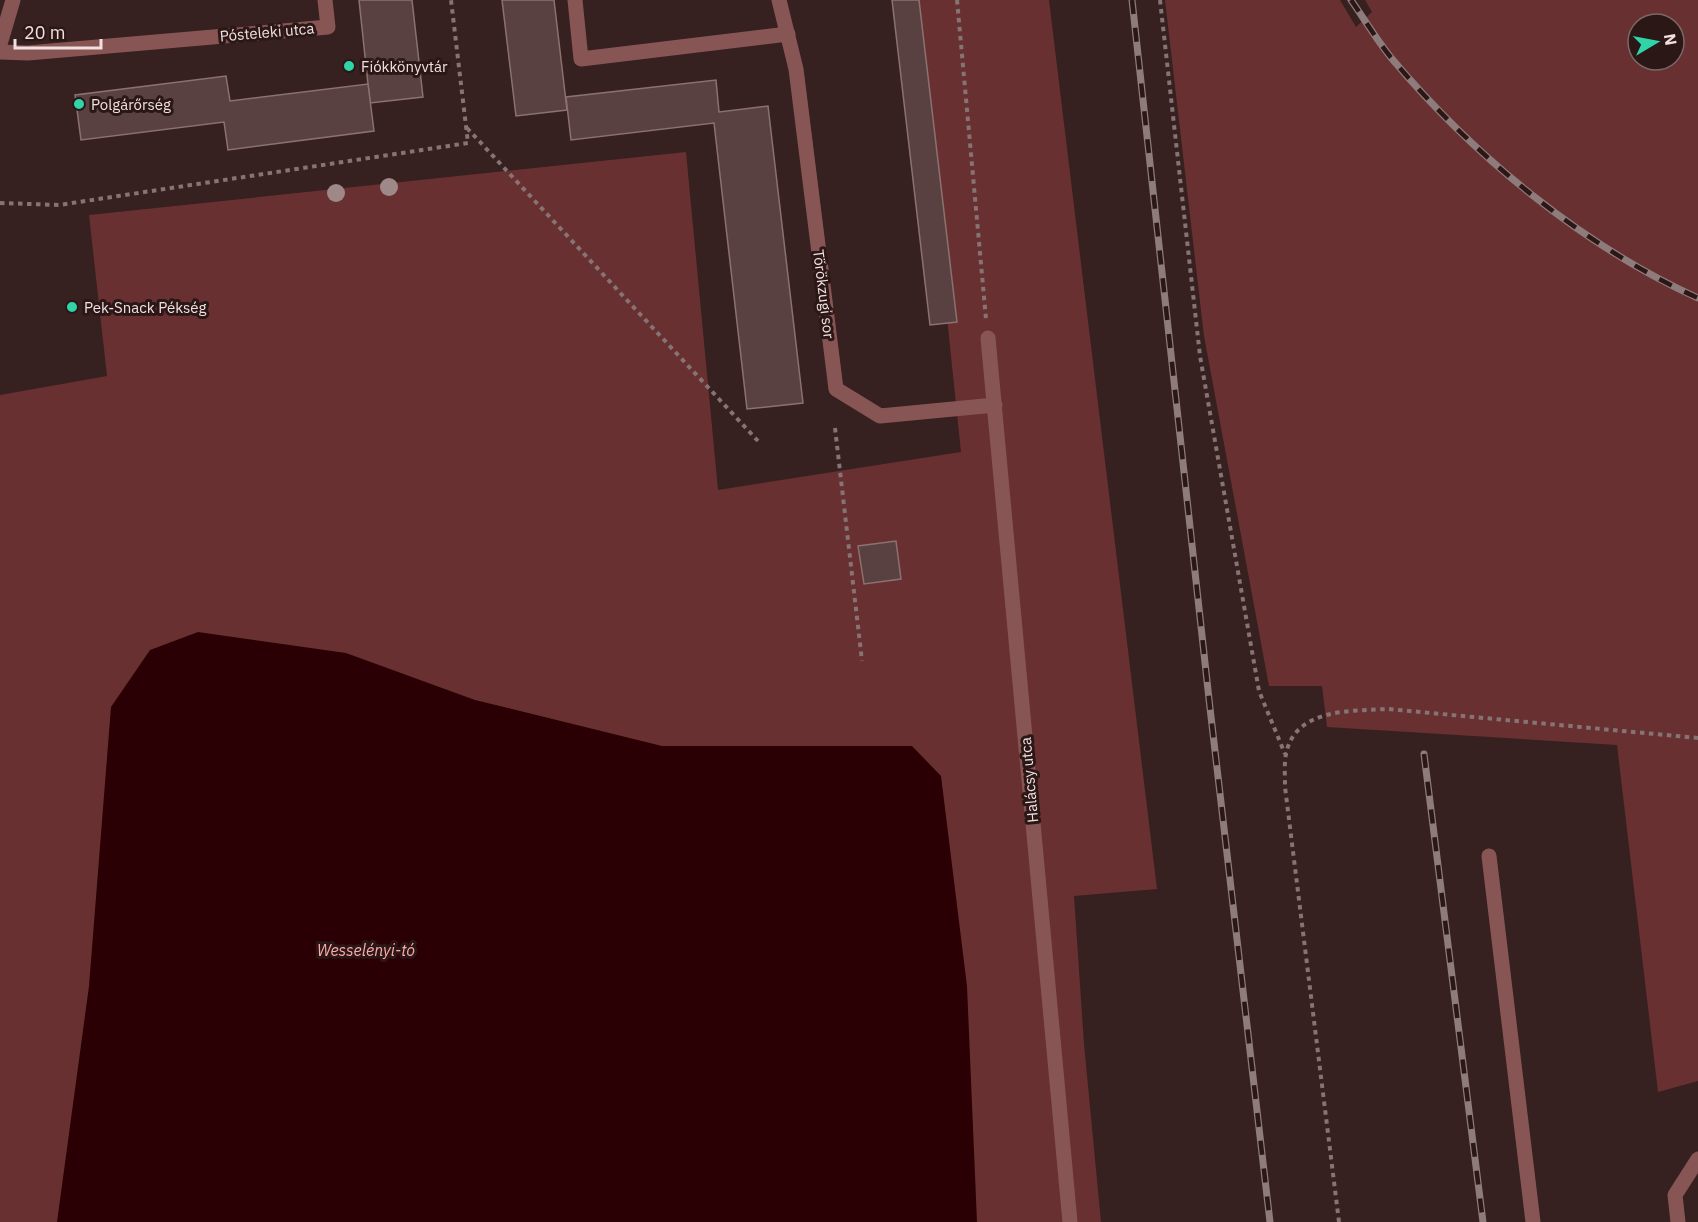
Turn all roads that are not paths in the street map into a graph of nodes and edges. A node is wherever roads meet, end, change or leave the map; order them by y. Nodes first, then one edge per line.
1 (13, 0) edge
2 (325, 0) edge
3 (575, 0) edge
4 (779, 0) edge
5 (788, 34) junction
6 (0, 44) edge
7 (0, 52) edge
8 (988, 338) road end
9 (995, 405) junction
10 (1489, 856) dead end
11 (1698, 1159) edge
12 (1070, 1222) edge
13 (1533, 1222) edge
14 (1678, 1222) edge

1 - 6 street
2 - 7 street, Pósteleki utca
3 - 5 street
4 - 5 street, Törökzugi sor
5 - 9 street, Törökzugi sor
8 - 9 street, Halácsy utca
9 - 12 street, Halácsy utca
10 - 13 street
11 - 14 street

